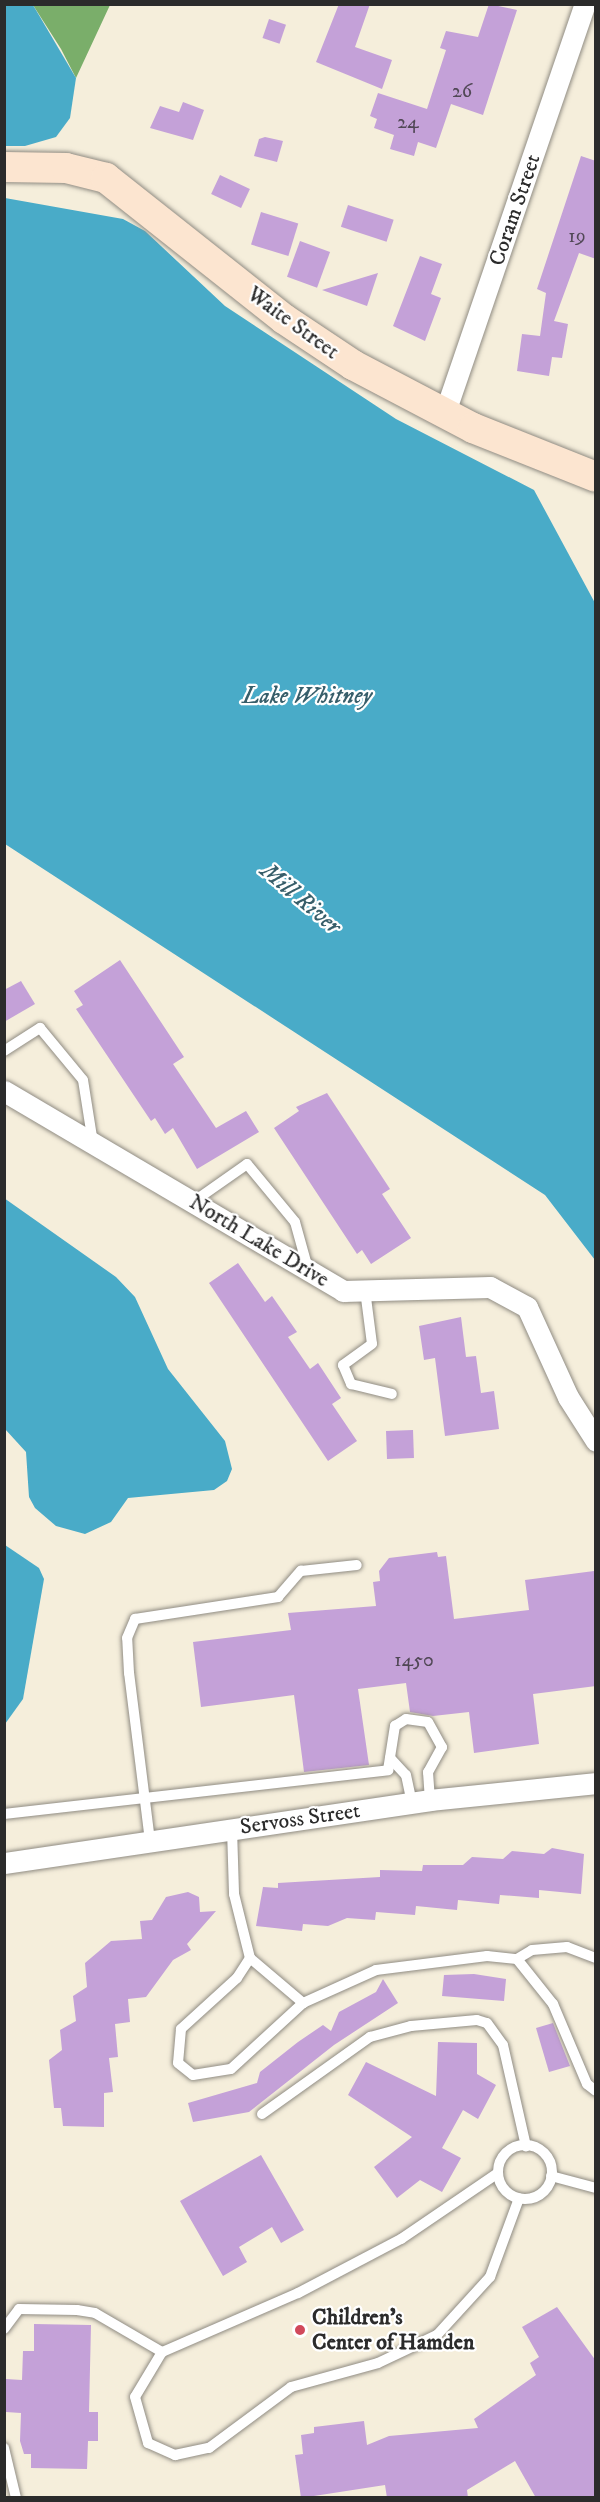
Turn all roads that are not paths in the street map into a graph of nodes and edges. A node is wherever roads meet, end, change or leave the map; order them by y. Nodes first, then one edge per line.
1 (585, 4) edge
2 (4, 167) edge
3 (444, 415) junction
4 (596, 477) edge
5 (4, 1051) edge
6 (4, 1091) edge
7 (93, 1143) junction
8 (193, 1202) junction
9 (308, 1271) junction
10 (365, 1290) junction
11 (392, 1394) dead end
12 (596, 1441) edge
13 (357, 1565) dead end
14 (390, 1758) junction
15 (596, 1783) edge
16 (144, 1794) junction
17 (421, 1802) junction
18 (4, 1814) edge
19 (232, 1829) junction
20 (150, 1841) junction
21 (4, 1863) edge
22 (250, 1958) junction
23 (596, 1958) edge
24 (517, 1959) junction
25 (303, 2003) junction
26 (596, 2091) edge
27 (262, 2114) dead end
28 (526, 2146) junction
29 (498, 2173) junction
30 (551, 2176) junction
31 (596, 2188) edge
32 (519, 2198) junction
33 (4, 2329) edge
34 (162, 2352) junction
35 (4, 2448) edge
36 (16, 2497) edge

1 - 3 street, Coram Street
2 - 3 street, Waite Street
3 - 4 street, Waite Street
5 - 7 lane
6 - 7 street, North Lake Drive
7 - 8 street, North Lake Drive
8 - 9 street, North Lake Drive
8 - 9 lane
9 - 10 street, North Lake Drive
10 - 11 lane
10 - 12 street, North Lake Drive
13 - 16 lane
14 - 16 lane
14 - 17 lane
14 - 17 lane
15 - 17 street, Servoss Street
16 - 18 lane
16 - 20 lane
17 - 19 street, Servoss Street
19 - 20 street, Servoss Street
19 - 22 lane
20 - 21 street, Servoss Street
22 - 25 lane
22 - 25 lane
23 - 24 lane
24 - 25 lane
24 - 26 lane
27 - 28 lane
28 - 29 lane
28 - 30 lane
29 - 32 lane
29 - 34 lane
30 - 31 lane
30 - 32 lane
32 - 34 lane
33 - 34 lane
35 - 36 lane

